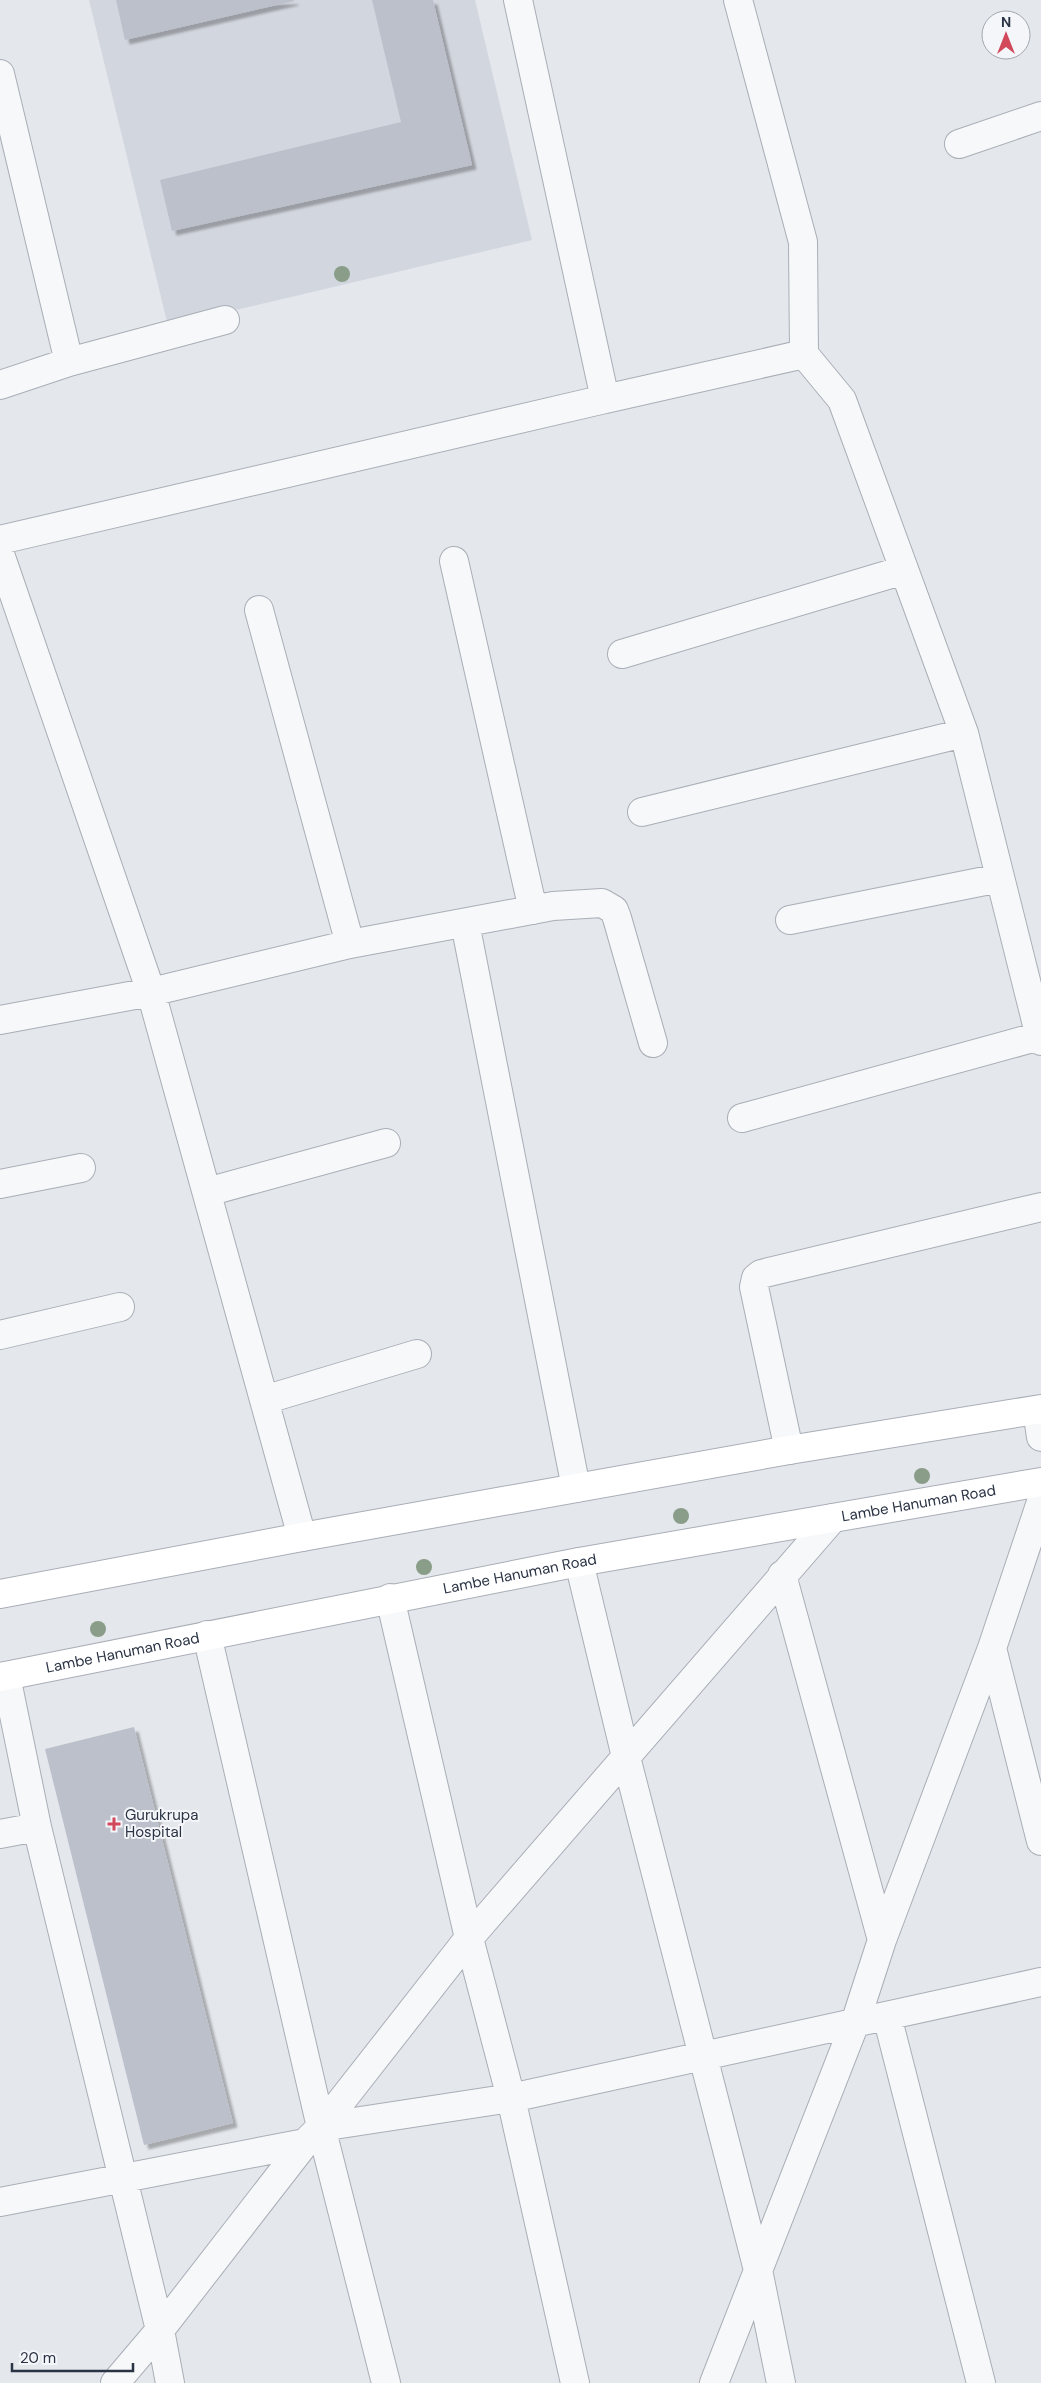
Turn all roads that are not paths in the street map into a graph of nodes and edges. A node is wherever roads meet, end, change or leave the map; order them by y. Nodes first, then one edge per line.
1 (518, 0) edge
2 (738, 0) edge
3 (0, 74) edge
4 (1041, 116) edge
5 (959, 144) dead end
6 (225, 320) dead end
7 (804, 354) junction
8 (69, 362) junction
9 (0, 385) edge
10 (605, 399) junction
11 (0, 540) edge
12 (0, 554) edge
13 (454, 561) dead end
14 (904, 570) junction
15 (259, 610) dead end
16 (622, 654) dead end
17 (964, 733) junction
18 (642, 812) dead end
19 (1000, 878) junction
20 (533, 910) junction
21 (790, 920) dead end
22 (465, 923) junction
23 (350, 944) junction
24 (151, 992) junction
25 (0, 1020) edge
26 (1040, 1039) edge
27 (653, 1044) dead end
28 (742, 1118) dead end
29 (386, 1143) dead end
30 (81, 1168) dead end
31 (0, 1184) edge
32 (207, 1192) junction
33 (1041, 1208) edge
34 (120, 1307) dead end
35 (0, 1335) edge
36 (417, 1354) dead end
37 (264, 1400) junction
38 (1039, 1409) edge
39 (1041, 1437) edge
40 (789, 1450) junction
41 (1041, 1482) edge
42 (576, 1488) junction
43 (1041, 1502) edge
44 (833, 1518) junction
45 (302, 1537) junction
46 (579, 1562) junction
47 (782, 1575) junction
48 (0, 1594) edge
49 (390, 1598) junction
50 (207, 1635) junction
51 (992, 1648) junction
52 (3, 1677) edge
53 (626, 1757) junction
54 (37, 1827) junction
55 (0, 1834) edge
56 (1041, 1841) edge
57 (469, 1938) junction
58 (882, 1940) junction
59 (1041, 1982) edge
60 (887, 2016) junction
61 (855, 2023) junction
62 (704, 2057) junction
63 (511, 2098) junction
64 (313, 2135) junction
65 (122, 2179) junction
66 (0, 2202) edge
67 (758, 2270) junction
68 (160, 2330) junction
69 (115, 2383) edge
70 (170, 2383) edge
71 (386, 2383) edge
72 (575, 2383) edge
73 (714, 2383) edge
74 (781, 2383) edge
75 (981, 2383) edge

1 - 10 street
2 - 7 street
3 - 8 street
4 - 5 street
6 - 8 street
7 - 10 street
7 - 14 street
8 - 9 street
10 - 11 street
12 - 24 street
13 - 20 street
14 - 16 street
14 - 17 street
15 - 23 street
17 - 18 street
17 - 19 street
19 - 21 street
19 - 26 street
20 - 22 street
20 - 27 street
22 - 23 street
22 - 42 street
23 - 24 street
24 - 25 street
24 - 32 street
26 - 28 street
29 - 32 street
30 - 31 street
32 - 37 street
33 - 40 street
34 - 35 street
36 - 37 street
37 - 45 street
38 - 39 street
38 - 40 main road
40 - 42 main road
41 - 44 main road, Lambe Hanuman Road
42 - 45 main road
43 - 51 street
44 - 46 main road, Lambe Hanuman Road
44 - 47 street
45 - 48 main road
46 - 49 main road, Lambe Hanuman Road
46 - 53 street
47 - 53 street
47 - 58 street
49 - 50 main road, Lambe Hanuman Road
49 - 57 street
50 - 52 main road, Lambe Hanuman Road
50 - 64 street
51 - 56 street
51 - 58 street
52 - 54 street
53 - 57 street
53 - 62 street
54 - 55 street
54 - 65 street
57 - 63 street
57 - 64 street
58 - 61 street
59 - 60 street
60 - 61 street
60 - 75 street
61 - 62 street
61 - 67 street
62 - 63 street
62 - 67 street
63 - 64 street
63 - 72 street
64 - 65 street
64 - 68 street
64 - 71 street
65 - 66 street
65 - 68 street
67 - 73 street
67 - 74 street
68 - 69 street
68 - 70 street

